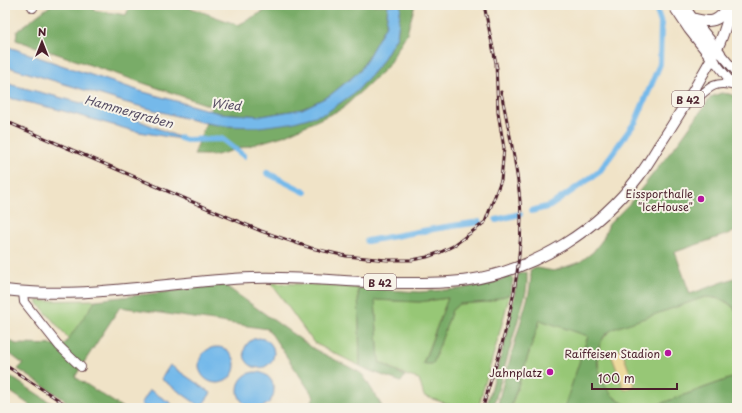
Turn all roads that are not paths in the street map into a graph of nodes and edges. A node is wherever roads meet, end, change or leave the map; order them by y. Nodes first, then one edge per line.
1 (673, 5) edge
2 (683, 5) edge
3 (731, 5) edge
4 (737, 8) edge
5 (692, 18) junction
6 (716, 56) junction
7 (737, 74) edge
8 (736, 88) edge
9 (694, 101) junction
10 (645, 168) junction
11 (5, 290) edge
12 (23, 292) junction
13 (81, 367) dead end

1 - 6 main road
2 - 5 main road
3 - 5 main road
3 - 6 main road, B 42
4 - 6 main road, B 42
5 - 6 main road
6 - 7 street
6 - 8 street
6 - 9 main road, B 42
6 - 10 main road, B 42
8 - 9 street
9 - 10 main road, B 42
10 - 12 main road, B 42
11 - 12 main road, B 42
12 - 13 street

